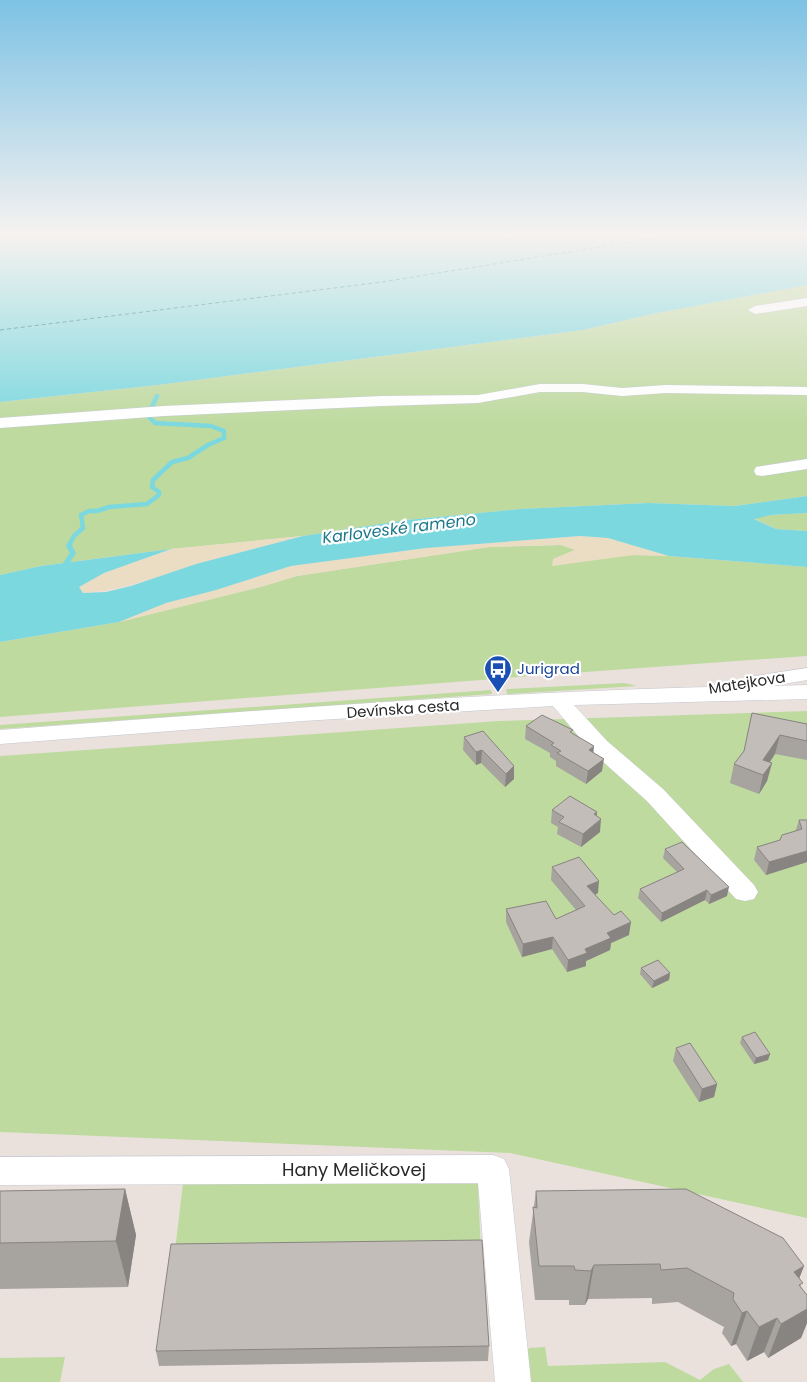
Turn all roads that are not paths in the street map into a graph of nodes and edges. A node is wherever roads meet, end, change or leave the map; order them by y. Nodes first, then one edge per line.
1 (807, 302) edge
2 (755, 310) dead end
3 (807, 391) edge
4 (0, 423) edge
5 (807, 464) edge
6 (762, 471) dead end
7 (807, 674) edge
8 (807, 692) edge
9 (688, 693) junction
10 (561, 699) junction
11 (0, 738) edge
12 (745, 892) dead end
13 (0, 1171) edge
14 (512, 1382) edge

1 - 2 street
3 - 4 street
5 - 6 street
7 - 9 street, Matejkova
8 - 9 street, Devínska cesta
9 - 10 street, Devínska cesta
10 - 11 street, Devínska cesta
10 - 12 street
13 - 14 street, Hany Meličkovej

